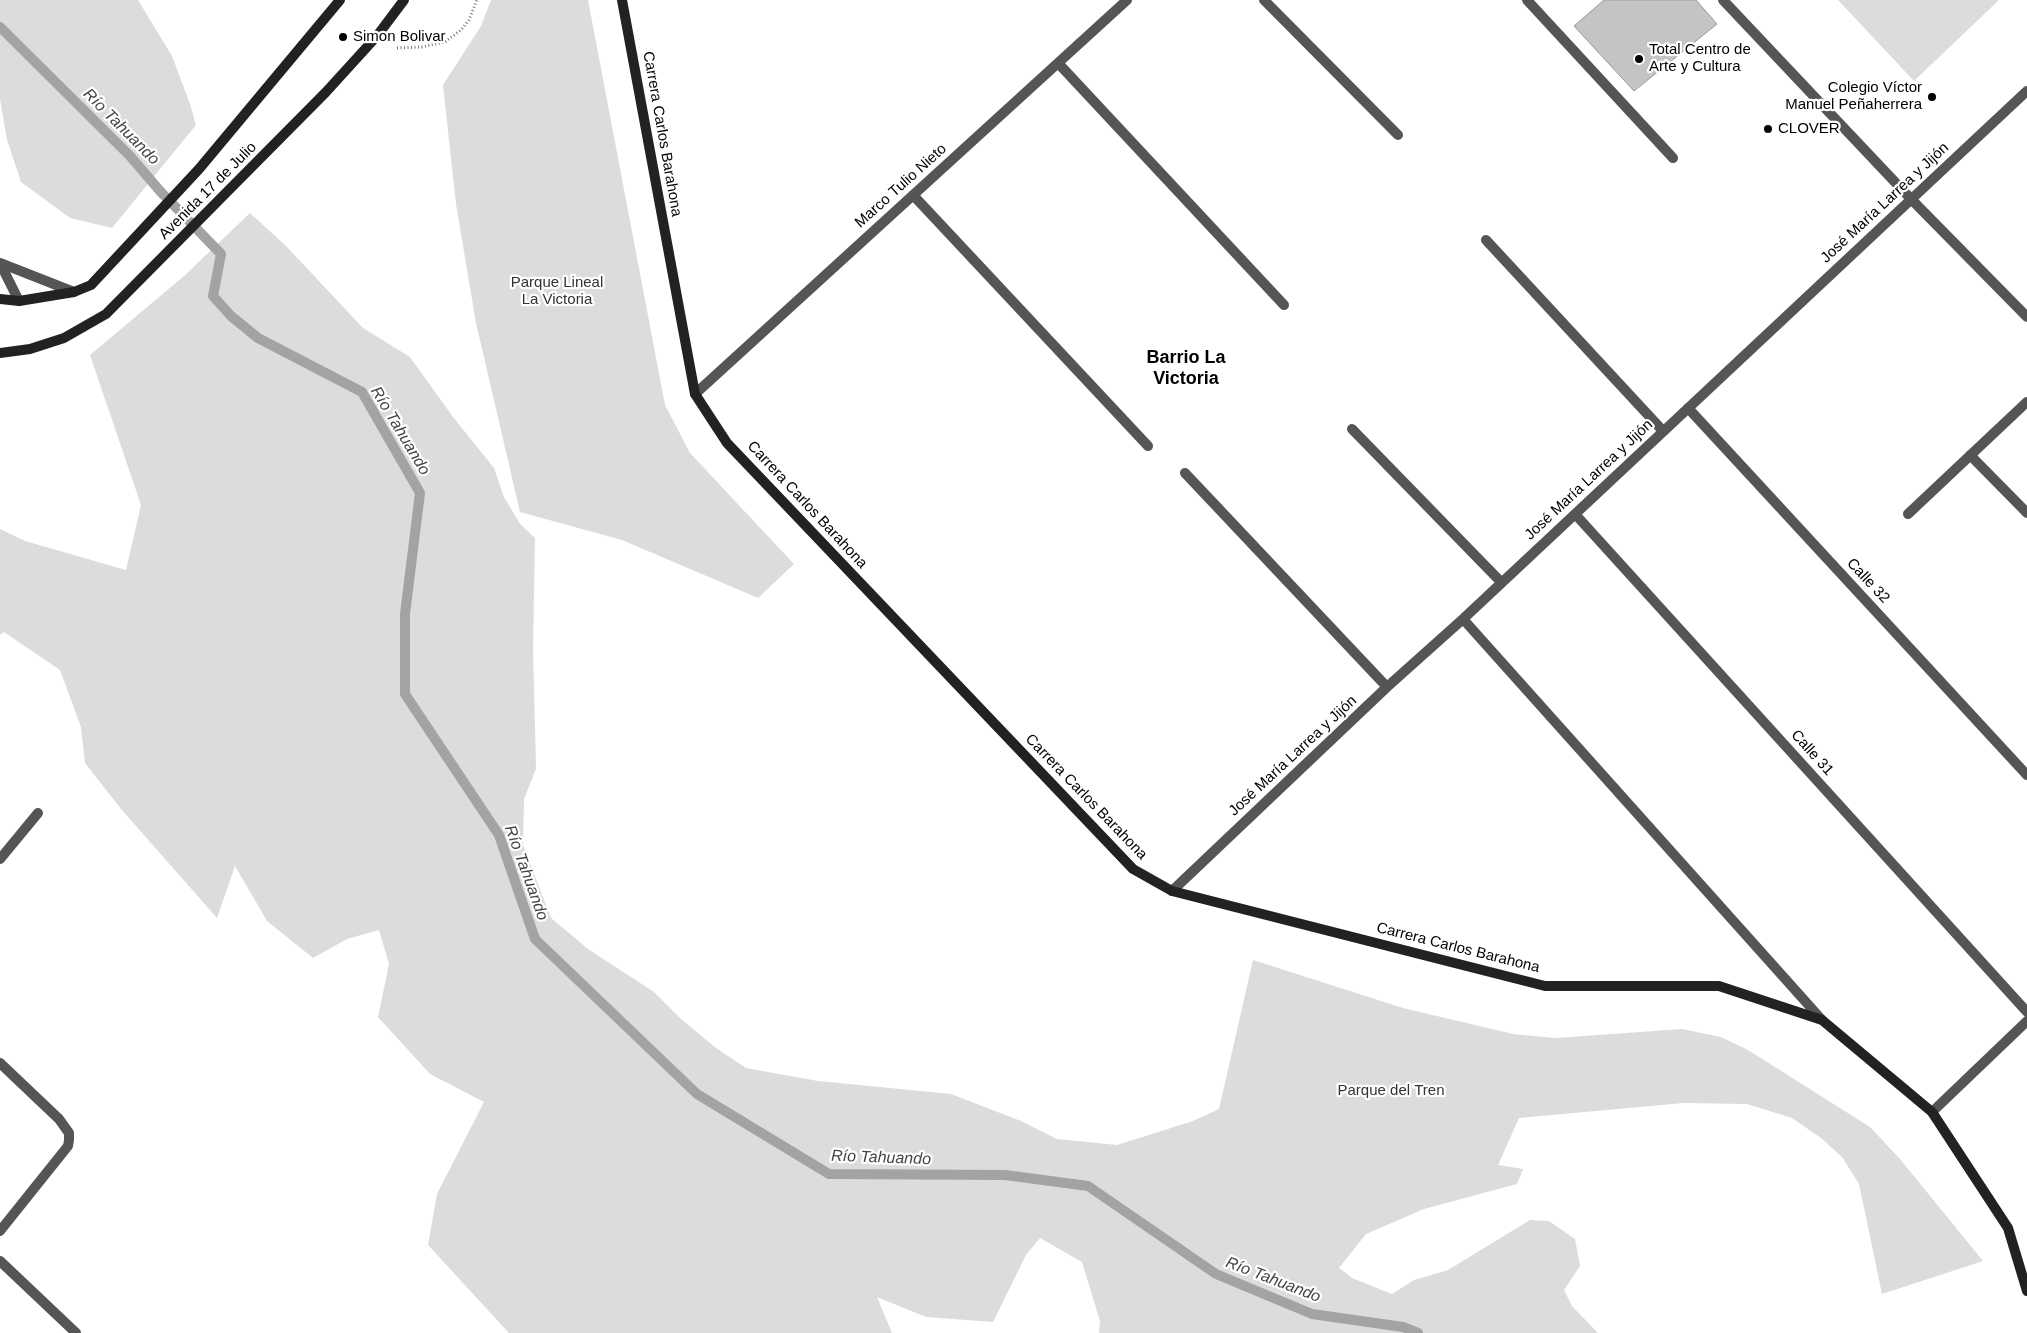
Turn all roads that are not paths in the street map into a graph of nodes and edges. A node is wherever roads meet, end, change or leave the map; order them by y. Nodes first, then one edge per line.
1 (340, 0) edge
2 (404, 0) edge
3 (622, 0) edge
4 (1127, 0) edge
5 (1264, 0) edge
6 (1527, 0) edge
7 (1723, 0) edge
8 (1058, 63) junction
9 (2027, 91) edge
10 (1398, 135) dead end
11 (1673, 158) dead end
12 (913, 195) junction
13 (1911, 199) junction
14 (1486, 240) dead end
15 (0, 263) edge
16 (74, 292) junction
17 (0, 299) edge
18 (19, 301) junction
19 (1284, 305) dead end
20 (2027, 317) edge
21 (0, 353) edge
22 (695, 394) junction
23 (2027, 402) edge
24 (1688, 408) junction
25 (1352, 429) dead end
26 (1663, 431) junction
27 (1148, 446) dead end
28 (1970, 456) junction
29 (1185, 473) dead end
30 (2027, 513) edge
31 (1575, 514) junction
32 (1908, 514) dead end
33 (1501, 582) junction
34 (1463, 619) junction
35 (1387, 688) junction
36 (2027, 775) edge
37 (38, 813) dead end
38 (0, 859) edge
39 (1172, 891) junction
40 (2027, 1012) edge
41 (1822, 1020) junction
42 (2027, 1021) edge
43 (0, 1063) edge
44 (1932, 1112) junction
45 (0, 1231) edge
46 (0, 1261) edge
47 (2027, 1291) edge
48 (76, 1333) edge

1 - 16 street, Avenida 17 de Julio
2 - 21 street, Avenida 17 de Julio
3 - 22 street, Carrera Carlos Barahona
4 - 8 street, Marco Tulio Nieto
5 - 10 street
6 - 11 street
7 - 13 street
8 - 12 street, Marco Tulio Nieto
8 - 19 street
9 - 13 street, José María Larrea y Jijón
12 - 22 street, Marco Tulio Nieto
12 - 27 street
13 - 20 street
13 - 24 street, José María Larrea y Jijón
14 - 26 street
15 - 16 street
15 - 18 street
16 - 18 street, Avenida 17 de Julio
17 - 18 street, Avenida 17 de Julio
22 - 39 street, Carrera Carlos Barahona
23 - 28 street
24 - 26 street, José María Larrea y Jijón
24 - 36 street, Calle 32
25 - 33 street
26 - 31 street, José María Larrea y Jijón
28 - 30 street
28 - 32 street
29 - 35 street
31 - 33 street, José María Larrea y Jijón
31 - 40 street, Calle 31
33 - 34 street, José María Larrea y Jijón
34 - 35 street, José María Larrea y Jijón
34 - 41 street
35 - 39 street, José María Larrea y Jijón
37 - 38 street
39 - 41 street, Carrera Carlos Barahona
41 - 44 street, Carrera Carlos Barahona
42 - 44 street
43 - 45 street
44 - 47 street, Carrera Carlos Barahona
46 - 48 street

